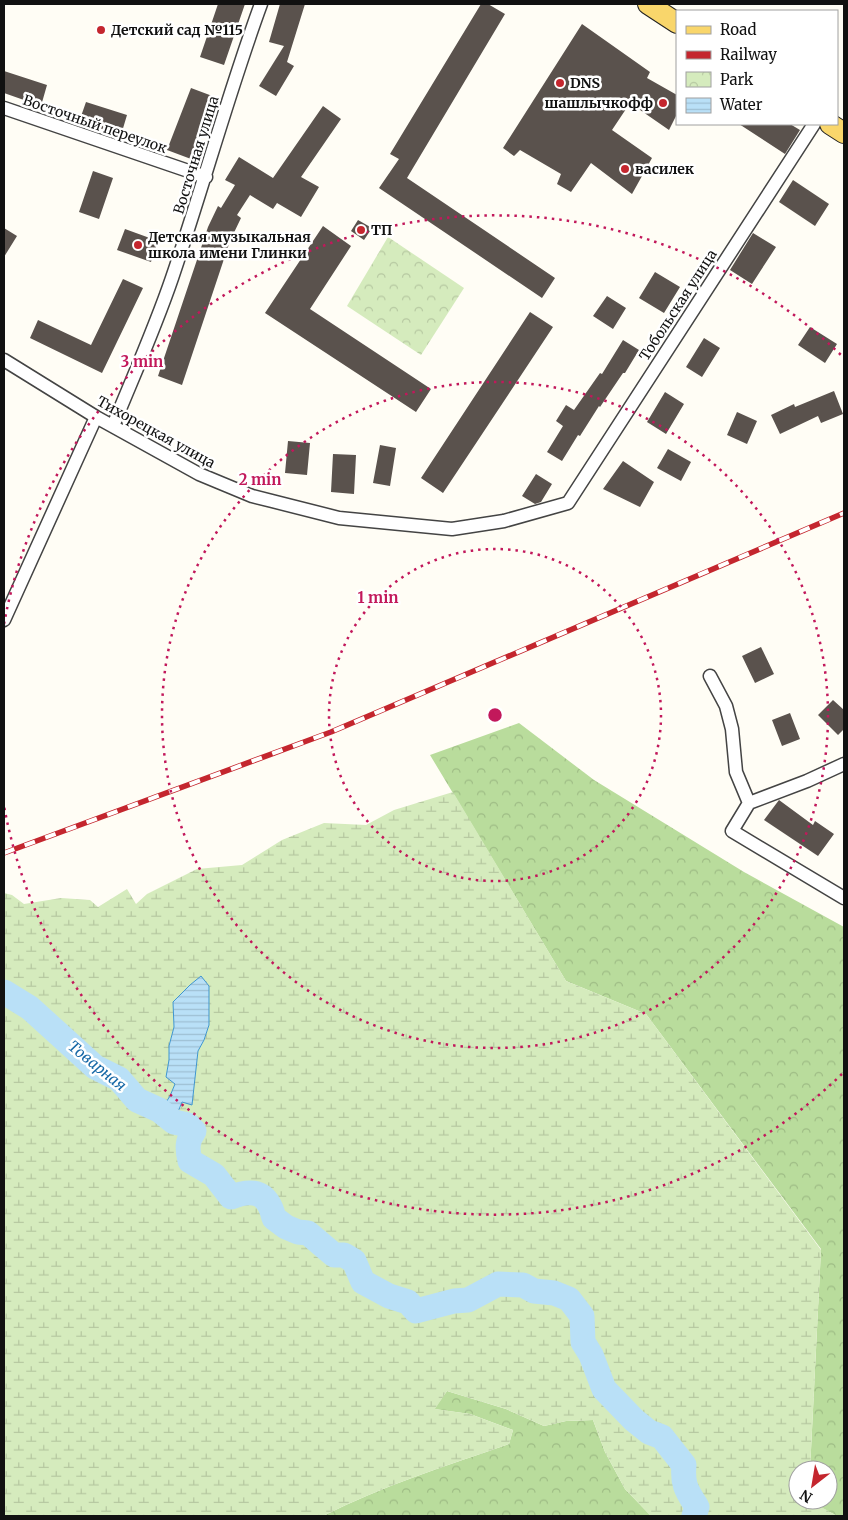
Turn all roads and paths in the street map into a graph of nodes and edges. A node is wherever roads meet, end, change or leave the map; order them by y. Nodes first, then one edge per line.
1 (261, 4) edge
2 (648, 4) edge
3 (676, 22) edge
4 (4, 108) edge
5 (813, 125) edge
6 (832, 125) edge
7 (844, 133) edge
8 (206, 177) junction
9 (4, 360) edge
10 (96, 417) junction
11 (113, 426) junction
12 (568, 503) joint
13 (4, 620) edge
14 (710, 676) dead end
15 (844, 764) edge
16 (749, 803) junction
17 (844, 898) edge

1 - 8 street, Восточная улица
2 - 3 main road
4 - 8 street, Восточный переулок
5 - 12 street, Тобольская улица
6 - 7 main road
8 - 11 street, Восточная улица
9 - 10 street, Тихорецкая улица
10 - 11 street, Тихорецкая улица
10 - 13 street
11 - 12 street, Тихорецкая улица
14 - 16 street
15 - 16 street
16 - 17 street

